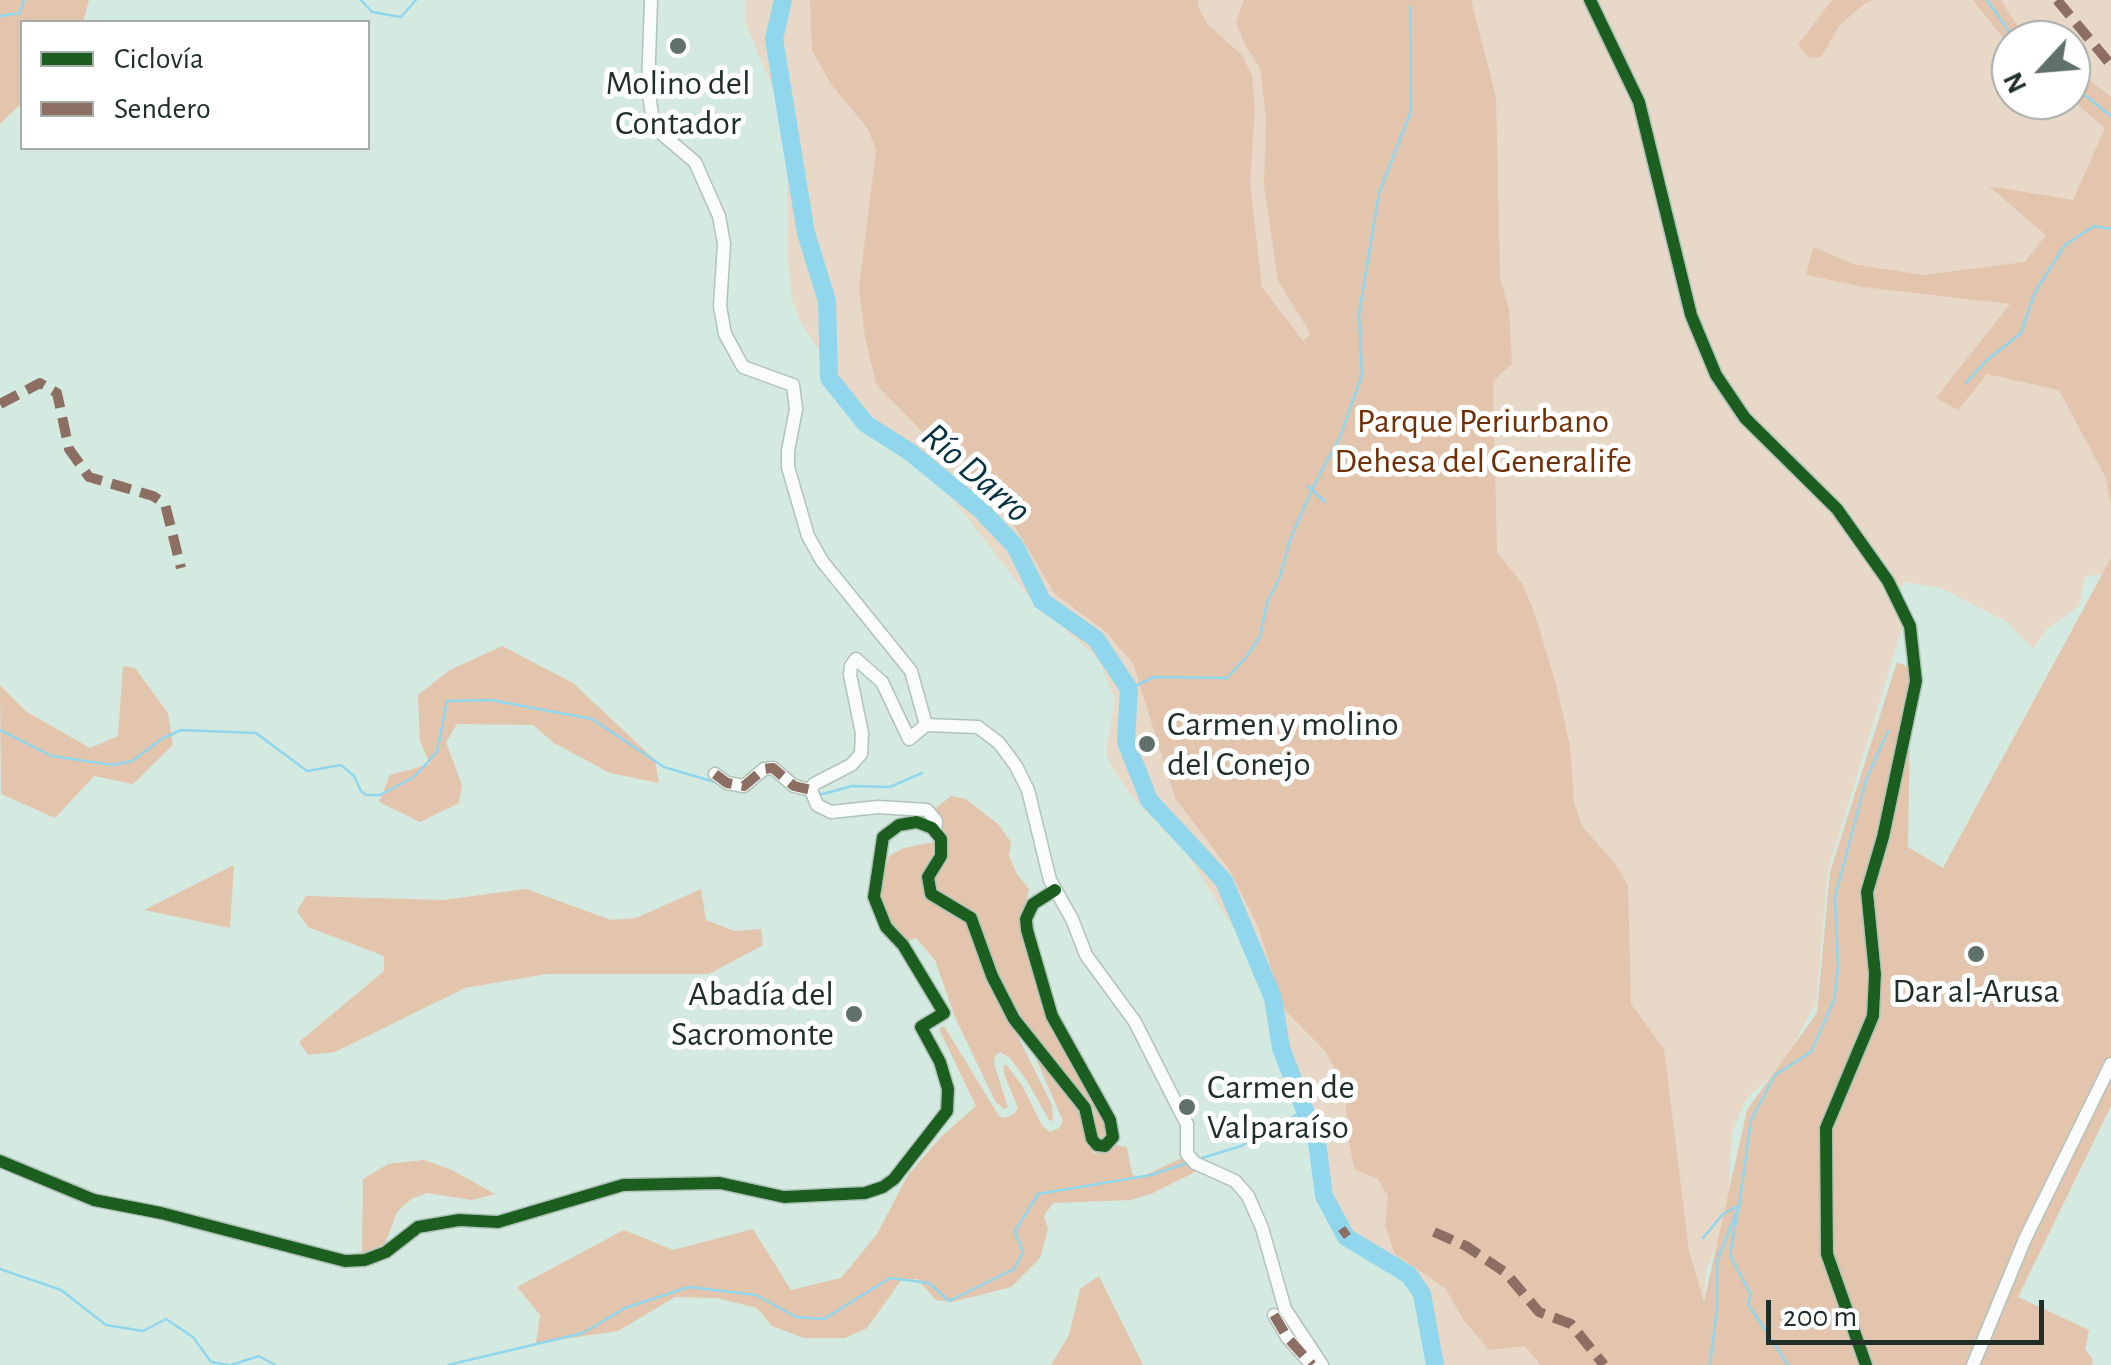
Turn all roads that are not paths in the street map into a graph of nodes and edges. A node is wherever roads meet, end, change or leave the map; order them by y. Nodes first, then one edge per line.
1 (650, 0) edge
2 (1590, 0) edge
3 (926, 725) junction
4 (716, 774) dead end
5 (810, 790) junction
6 (936, 832) junction
7 (1055, 890) junction
8 (2111, 1064) edge
9 (0, 1161) edge
10 (1274, 1315) dead end
11 (1312, 1365) edge
12 (1322, 1365) edge
13 (1866, 1365) edge
14 (1973, 1365) edge

1 - 3 street
2 - 13 street
3 - 5 street
3 - 7 street
4 - 5 street
5 - 6 street
6 - 7 street
6 - 9 street
7 - 12 street
8 - 14 street
10 - 11 street

